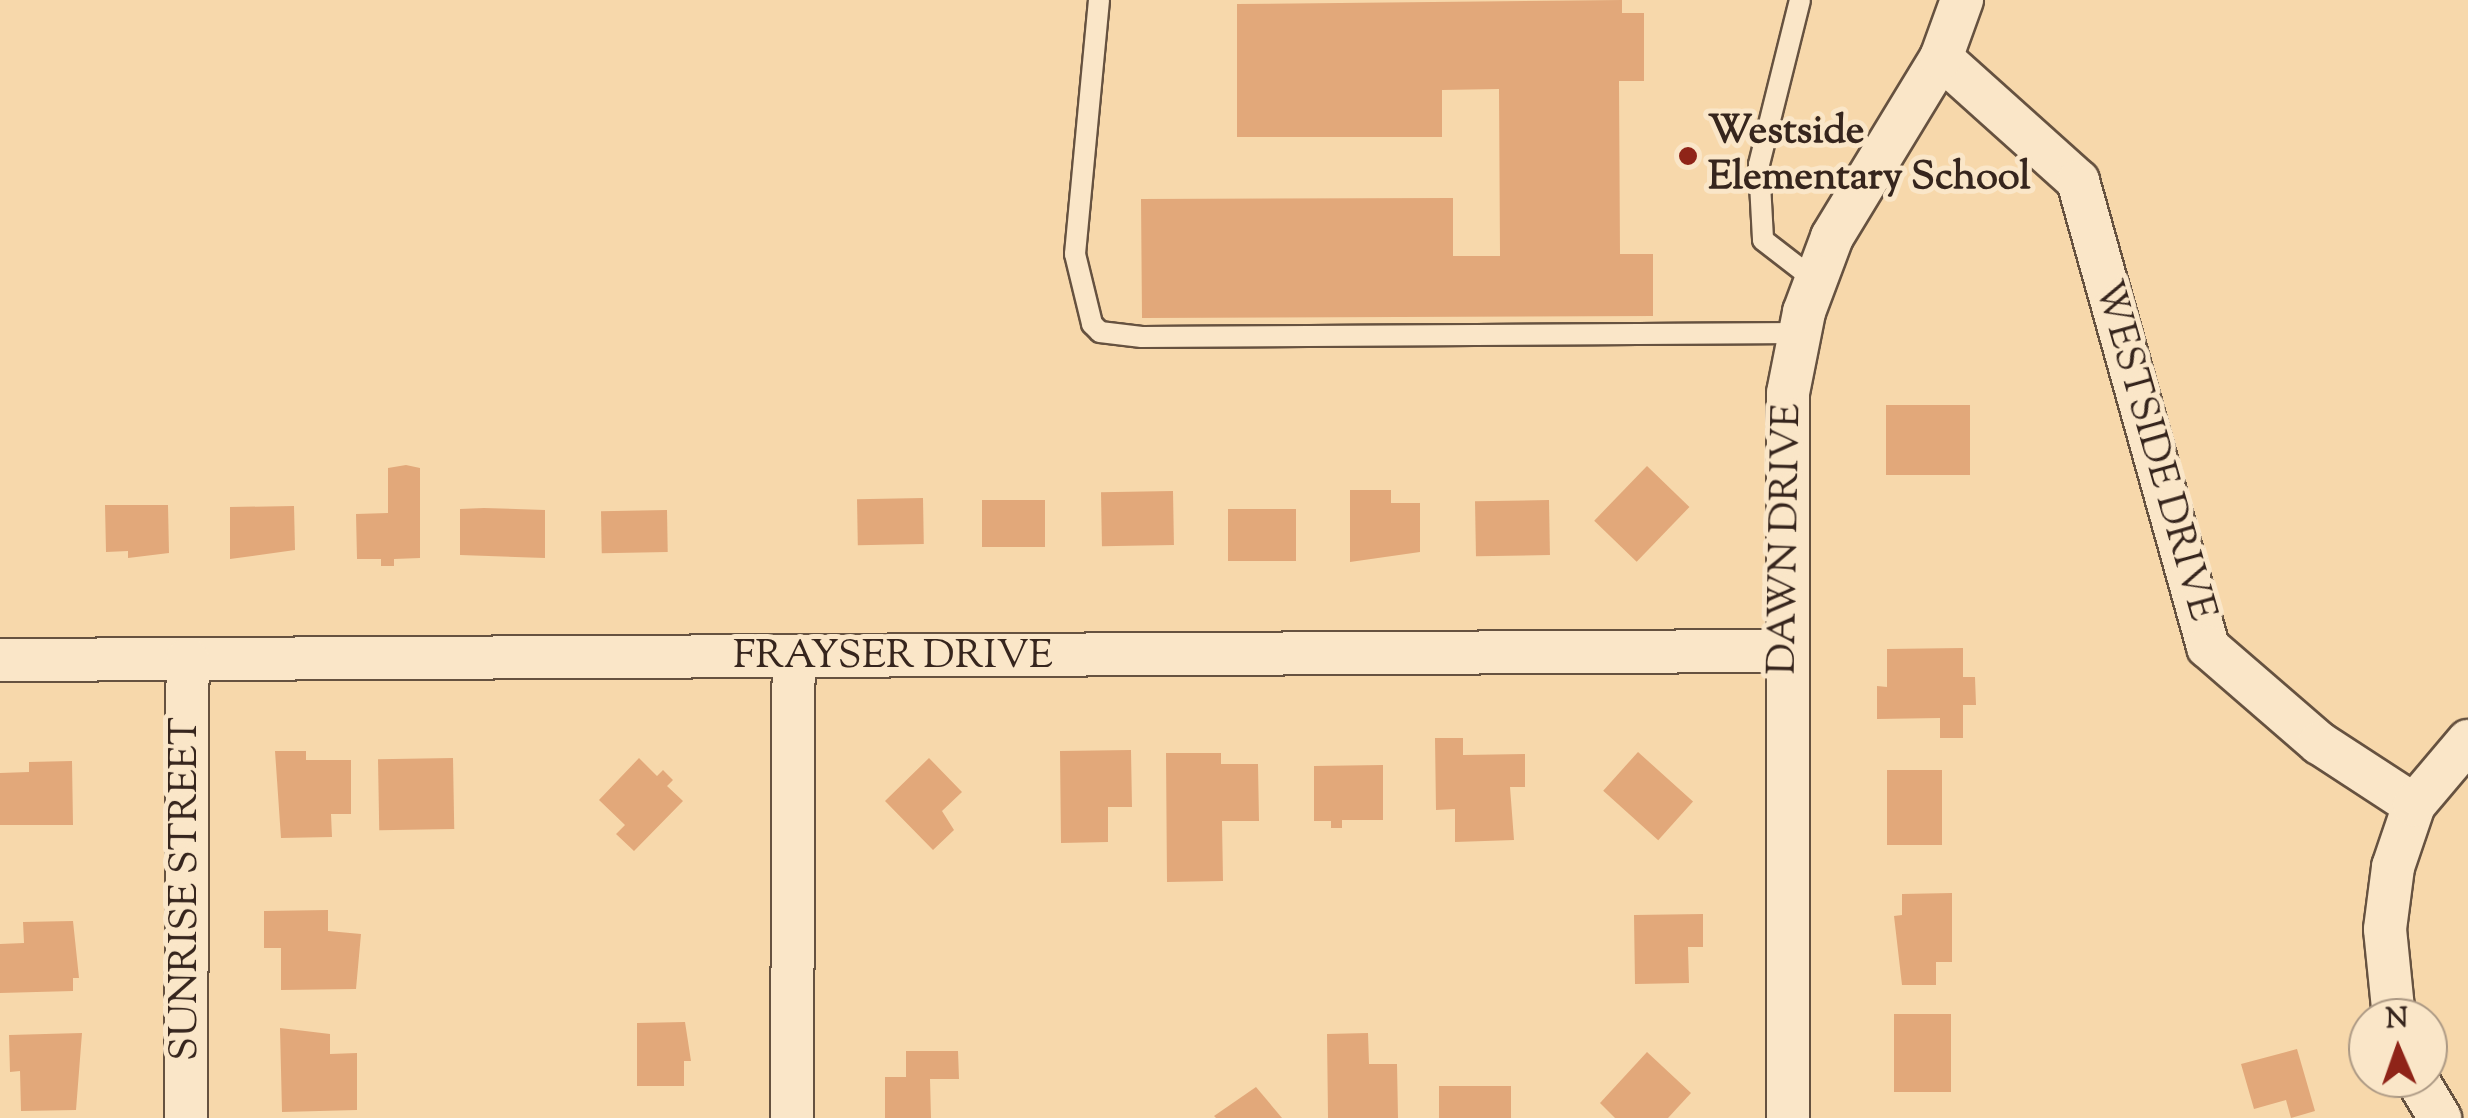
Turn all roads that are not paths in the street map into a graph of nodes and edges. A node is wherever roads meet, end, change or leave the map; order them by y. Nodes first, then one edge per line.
1 (1100, 0) edge
2 (1800, 0) edge
3 (1962, 0) edge
4 (1941, 58) junction
5 (1816, 281) junction
6 (1800, 333) junction
7 (1785, 650) junction
8 (188, 659) junction
9 (794, 659) junction
10 (0, 660) edge
11 (2468, 741) edge
12 (2414, 806) junction
13 (2392, 998) edge
14 (186, 1118) edge
15 (792, 1118) edge
16 (1788, 1118) edge

1 - 6 lane
2 - 5 lane
3 - 4 street, DAWN DRIVE
4 - 5 street, DAWN DRIVE
4 - 12 street, WESTSIDE DRIVE
5 - 6 street, DAWN DRIVE
6 - 7 street, DAWN DRIVE
7 - 9 street, FRAYSER DRIVE
7 - 16 street, DAWN DRIVE
8 - 9 street, FRAYSER DRIVE
8 - 10 street, FRAYSER DRIVE
8 - 14 street, SUNRISE STREET
9 - 15 street
11 - 12 street
12 - 13 street

